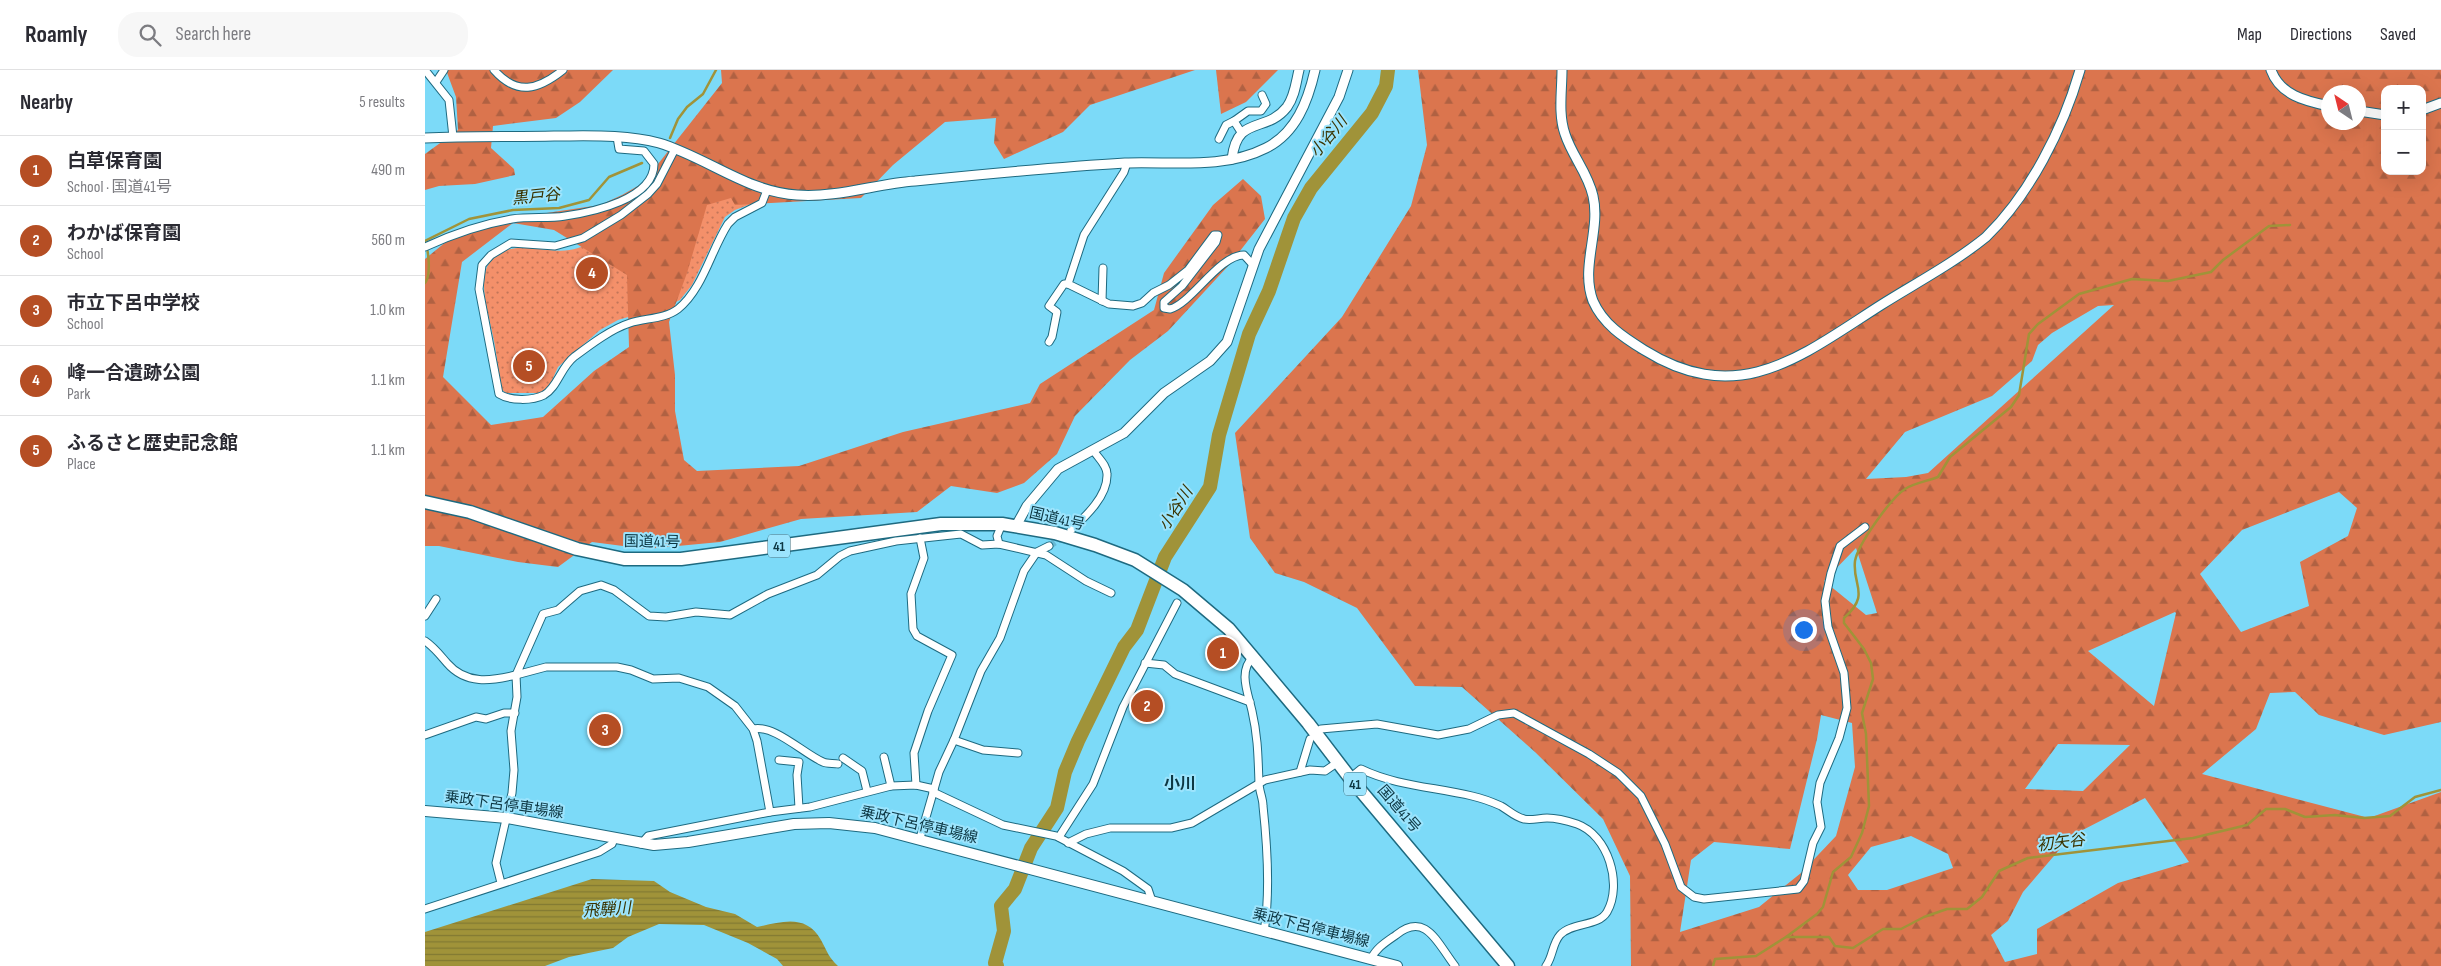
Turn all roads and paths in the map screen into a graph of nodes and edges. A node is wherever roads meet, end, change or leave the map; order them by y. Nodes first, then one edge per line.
1 (425, 70) edge
2 (445, 70) edge
3 (494, 70) edge
4 (563, 70) edge
5 (1299, 70) edge
6 (1315, 70) edge
7 (1348, 70) edge
8 (1562, 70) edge
9 (2080, 70) edge
10 (2271, 70) edge
11 (436, 82) junction
12 (1262, 95) dead end
13 (2441, 103) edge
14 (2321, 104) edge
15 (2426, 109) edge
16 (2366, 112) edge
17 (2381, 114) edge
18 (1234, 121) junction
19 (1241, 132) junction
20 (453, 137) junction
21 (617, 137) junction
22 (425, 138) edge
23 (1219, 139) dead end
24 (675, 149) junction
25 (1231, 159) junction
26 (1127, 163) junction
27 (767, 190) junction
28 (425, 247) edge
29 (1253, 265) junction
30 (1103, 268) dead end
31 (1068, 284) junction
32 (1102, 301) junction
33 (1049, 342) dead end
34 (1093, 450) junction
35 (425, 502) edge
36 (1002, 524) junction
37 (1017, 526) junction
38 (1865, 527) dead end
39 (1071, 530) tunnel mouth
40 (920, 538) junction
41 (999, 544) junction
42 (1049, 546) tunnel mouth
43 (1037, 552) junction
44 (1111, 594) dead end
45 (436, 599) dead end
46 (1177, 603) dead end
47 (425, 616) edge
48 (425, 641) edge
49 (1253, 656) junction
50 (1145, 663) junction
51 (517, 675) junction
52 (1250, 702) junction
53 (515, 713) junction
54 (753, 729) junction
55 (1321, 729) dead end
56 (425, 735) edge
57 (1310, 739) dead end
58 (954, 740) junction
59 (1018, 753) dead end
60 (884, 757) dead end
61 (779, 760) dead end
62 (1338, 762) junction
63 (1300, 772) junction
64 (1350, 778) junction
65 (1259, 784) junction
66 (916, 785) junction
67 (891, 786) junction
68 (867, 791) junction
69 (933, 791) junction
70 (799, 808) junction
71 (425, 811) edge
72 (770, 812) junction
73 (507, 818) junction
74 (1058, 837) junction
75 (920, 838) junction
76 (614, 839) junction
77 (1068, 843) junction
78 (641, 844) junction
79 (501, 883) junction
80 (1152, 901) junction
81 (425, 909) edge
82 (1264, 932) junction
83 (1370, 963) edge
84 (1507, 965) edge
85 (1397, 966) edge
86 (1455, 966) edge
87 (1546, 966) edge

1 - 11 street
2 - 11 street
3 - 4 street
5 - 19 street
6 - 25 street
7 - 29 street
8 - 9 street
10 - 14 street
11 - 20 street
12 - 18 street
13 - 15 street
16 - 17 street
18 - 19 street
18 - 23 street
19 - 25 street
20 - 21 street
20 - 22 street
21 - 24 street
21 - 28 street
24 - 27 street
24 - 27 street
25 - 26 street
26 - 27 street
26 - 31 street
29 - 32 street
29 - 34 street
30 - 32 street
31 - 32 street
31 - 33 street
34 - 37 street
34 - 39 street
35 - 36 highway, 国道41号 / 41
36 - 37 highway, 国道41号 / 41
36 - 41 street
37 - 49 highway, 国道41号 / 41
38 - 55 street
40 - 41 street
40 - 51 street
40 - 66 street
41 - 43 street
42 - 43 street
43 - 44 street
43 - 58 street
45 - 47 street
46 - 50 street
48 - 51 street
49 - 52 street
49 - 62 highway, 国道41号 / 41
50 - 52 street
50 - 74 street
51 - 53 street
51 - 54 street
52 - 65 street
53 - 56 street
53 - 73 street
54 - 68 street
54 - 72 street
57 - 63 street
58 - 59 street
58 - 69 street
60 - 67 street
61 - 70 street
62 - 63 street
62 - 64 highway, 国道41号 / 41
63 - 65 street
64 - 84 highway, 国道41号 / 41
64 - 87 street
65 - 77 street
65 - 82 street
66 - 67 street
66 - 69 street
67 - 68 street
68 - 70 street
69 - 74 street
69 - 75 street
70 - 72 street
71 - 73 main road, 乗政下呂停車場線
72 - 78 street
73 - 76 main road, 乗政下呂停車場線
73 - 79 street
74 - 77 street
75 - 78 main road, 乗政下呂停車場線
75 - 80 main road, 乗政下呂停車場線
76 - 78 main road, 乗政下呂停車場線
76 - 79 street
77 - 80 street
79 - 81 street
80 - 82 main road, 乗政下呂停車場線
82 - 83 main road, 乗政下呂停車場線
83 - 85 main road, 乗政下呂停車場線
83 - 86 street

